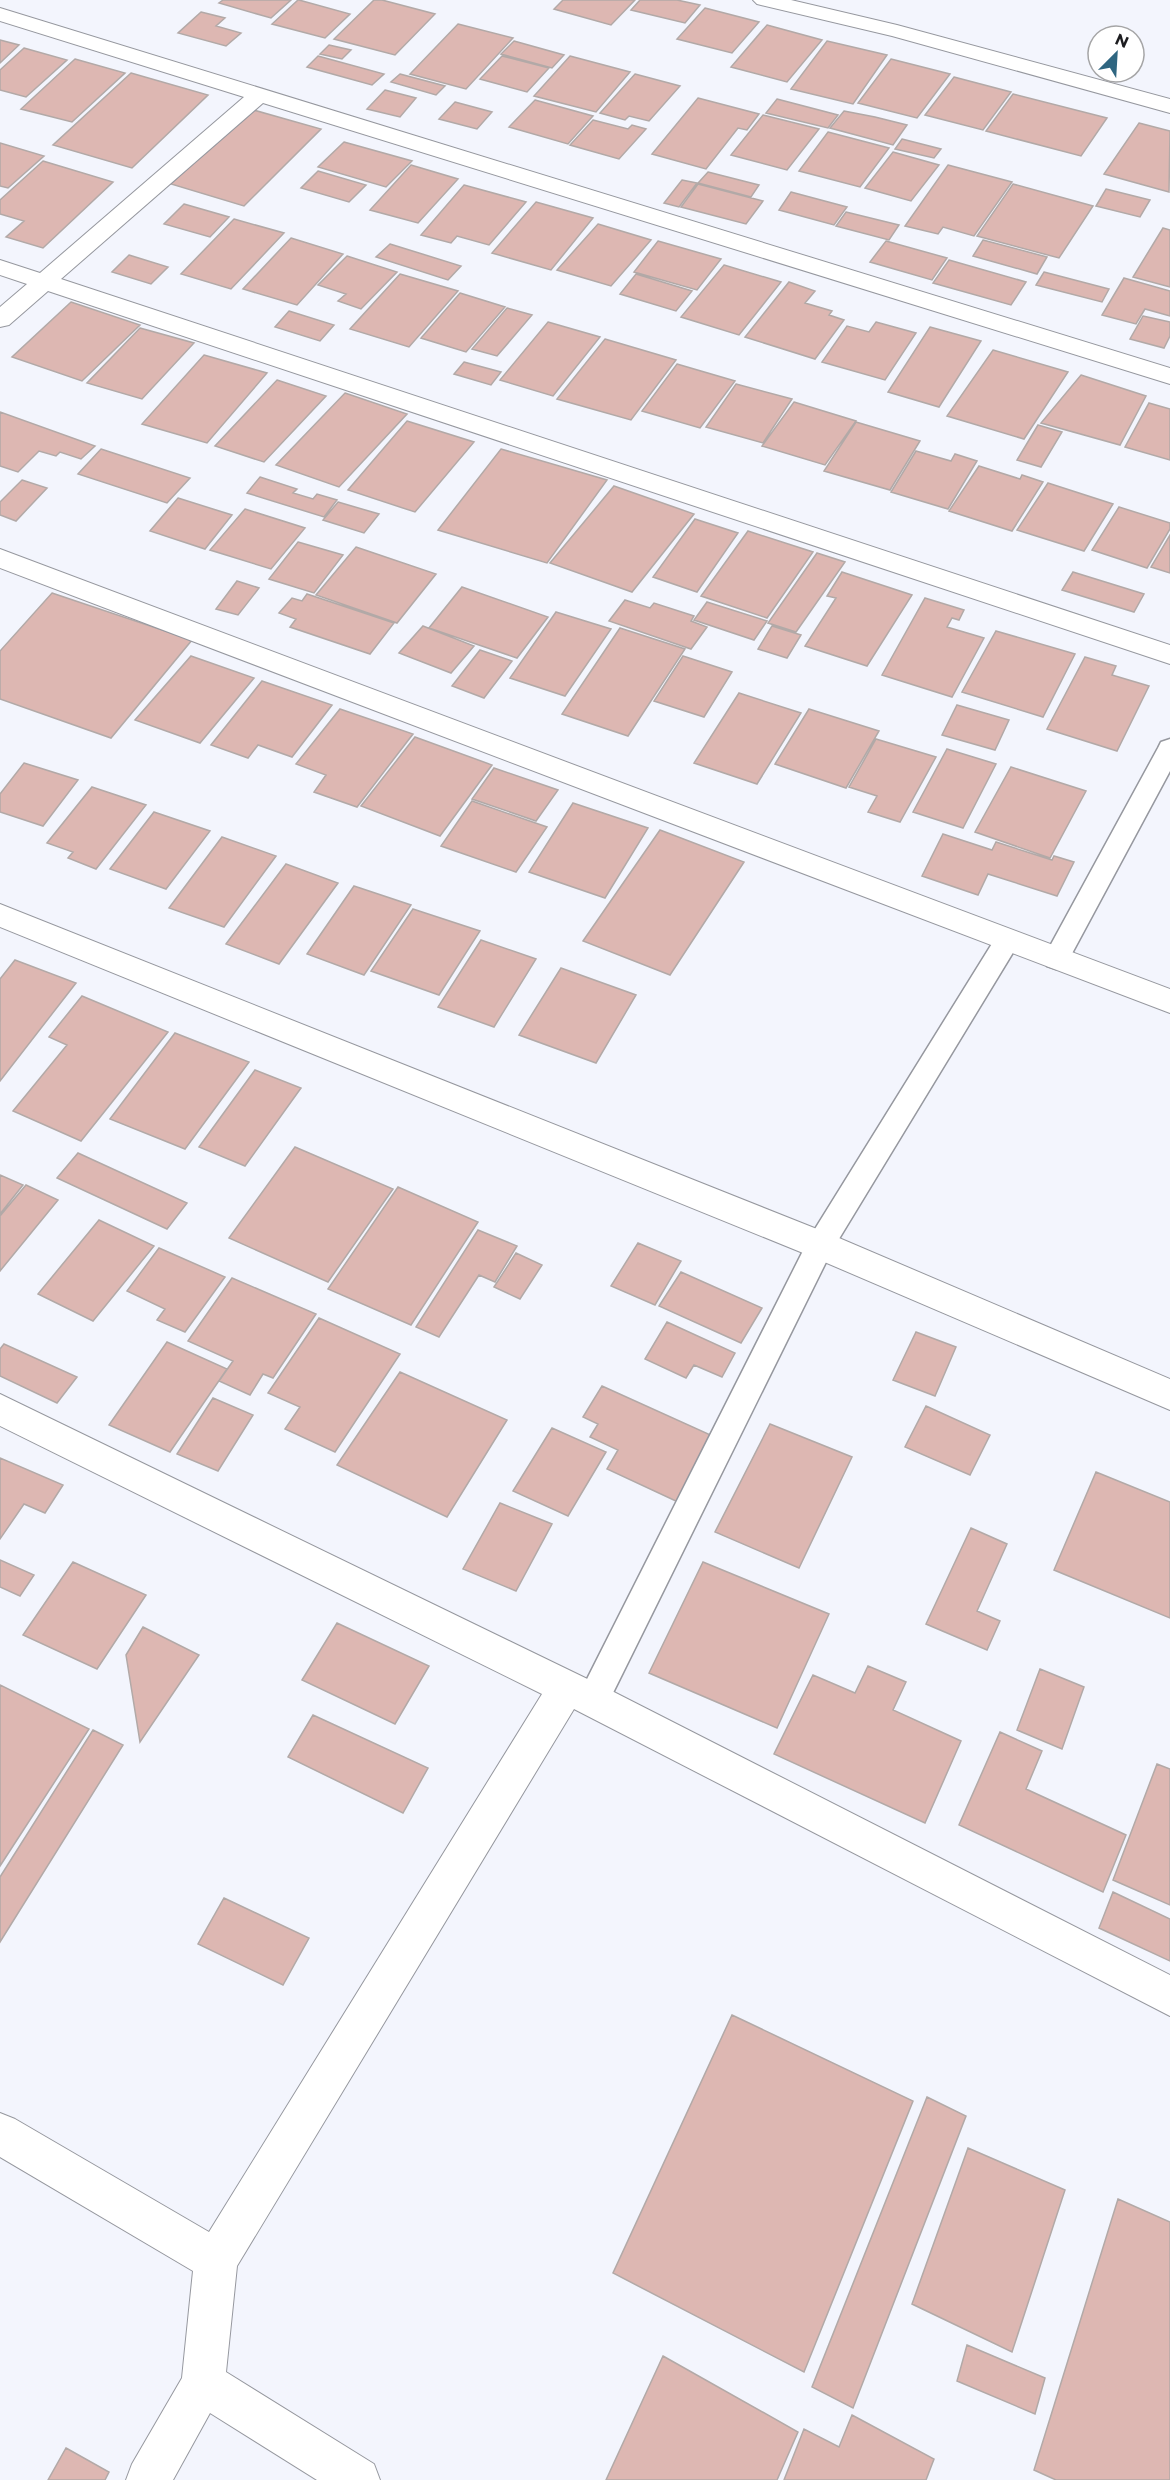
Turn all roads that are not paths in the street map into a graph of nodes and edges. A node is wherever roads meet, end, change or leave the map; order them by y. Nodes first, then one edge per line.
1 (764, 0) edge
2 (0, 14) edge
3 (258, 95) junction
4 (1170, 106) edge
5 (0, 267) edge
6 (44, 282) junction
7 (0, 320) edge
8 (1170, 376) edge
9 (0, 558) edge
10 (1170, 655) edge
11 (1170, 748) edge
12 (0, 915) edge
13 (1007, 941) junction
14 (1056, 959) junction
15 (1170, 1001) edge
16 (820, 1245) junction
17 (1170, 1395) edge
18 (0, 1409) edge
19 (580, 1693) junction
20 (1170, 1996) edge
21 (0, 2134) edge
22 (216, 2260) junction
23 (203, 2383) junction
24 (148, 2480) edge
25 (358, 2480) edge

1 - 4 street
2 - 3 street
3 - 6 street
3 - 8 street
5 - 6 street
6 - 7 street
6 - 10 street
9 - 13 street
11 - 14 lane
12 - 16 street
13 - 14 street
13 - 16 lane
14 - 15 street
16 - 17 street
16 - 19 lane
18 - 19 street
19 - 20 street
19 - 22 street
21 - 22 street
22 - 23 street
23 - 24 street
23 - 25 street

